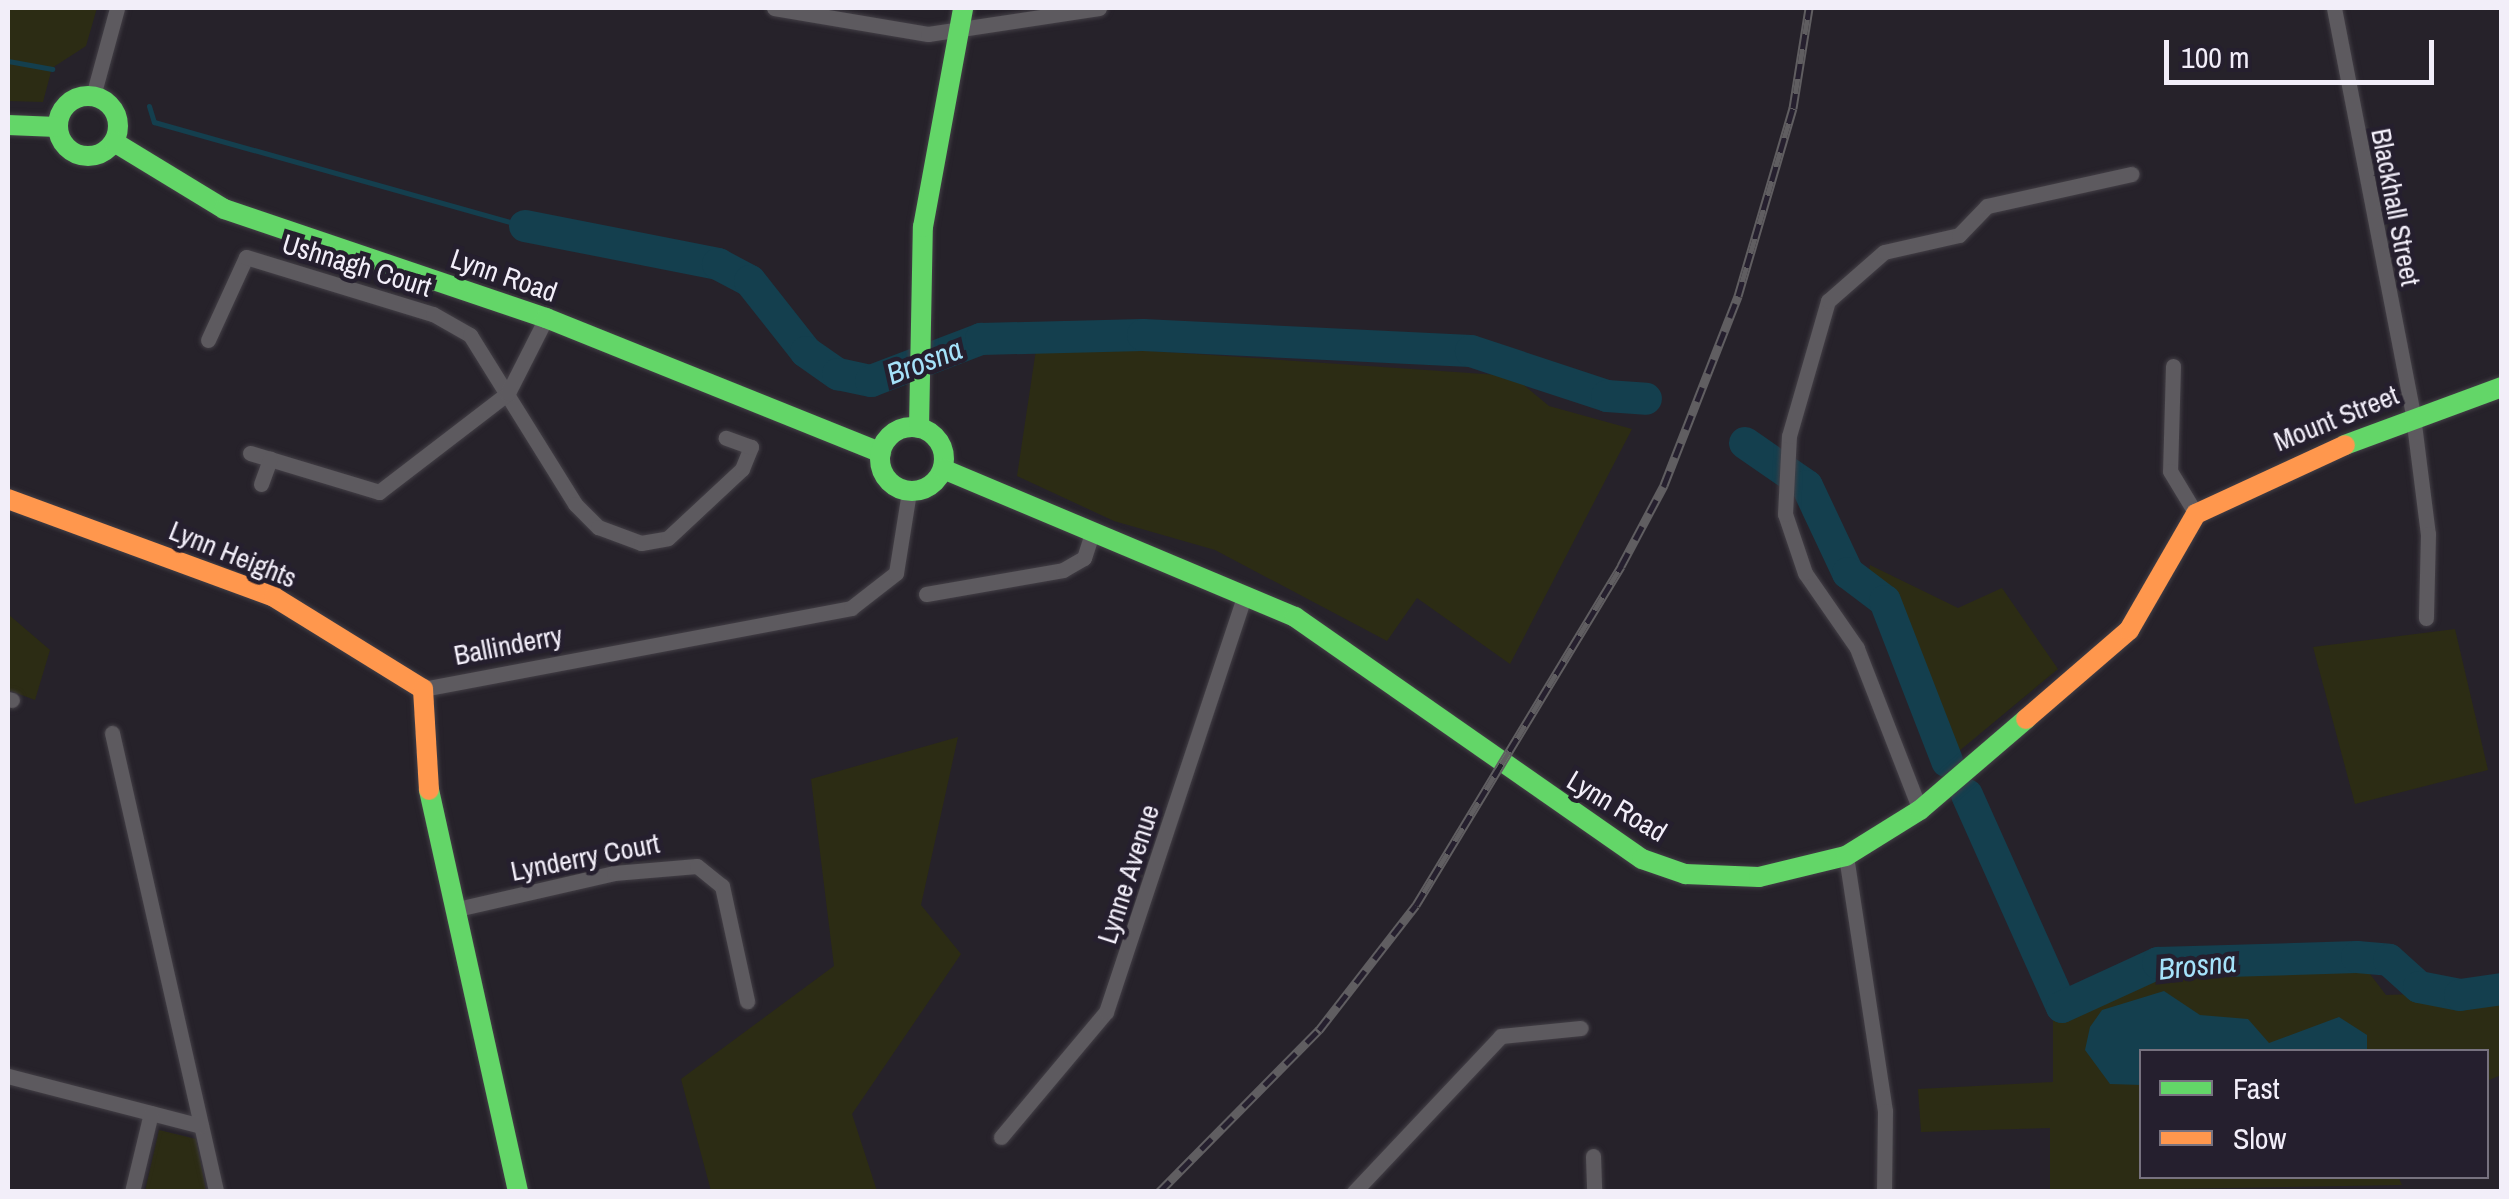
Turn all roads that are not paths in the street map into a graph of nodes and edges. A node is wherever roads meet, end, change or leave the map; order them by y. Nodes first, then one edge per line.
1 (117, 8) edge
2 (774, 8) edge
3 (963, 8) edge
4 (1099, 8) edge
5 (2334, 8) edge
6 (957, 32) junction
7 (93, 96) junction
8 (8, 125) edge
9 (57, 128) junction
10 (114, 142) junction
11 (2131, 174) dead end
12 (546, 318) junction
13 (208, 340) dead end
14 (2173, 366) dead end
15 (2502, 386) edge
16 (508, 393) junction
17 (2413, 416) junction
18 (919, 428) junction
19 (726, 438) dead end
20 (250, 453) dead end
21 (881, 453) junction
22 (270, 460) junction
23 (943, 469) junction
24 (261, 484) dead end
25 (909, 492) junction
26 (8, 499) edge
27 (2196, 514) junction
28 (1091, 536) junction
29 (943, 570) dead end
30 (946, 591) junction
31 (926, 594) dead end
32 (1245, 595) junction
33 (2426, 618) dead end
34 (423, 689) junction
35 (112, 734) dead end
36 (1920, 810) junction
37 (1846, 856) junction
38 (454, 910) junction
39 (747, 1002) dead end
40 (1581, 1028) dead end
41 (8, 1076) edge
42 (151, 1114) junction
43 (201, 1126) junction
44 (1001, 1136) dead end
45 (1593, 1156) dead end
46 (132, 1192) edge
47 (216, 1192) edge
48 (518, 1192) edge
49 (1354, 1192) edge
50 (1594, 1192) edge
51 (1884, 1192) edge

1 - 7 street
2 - 6 street
3 - 6 street
4 - 6 street
5 - 17 street, Blackhall Street
6 - 18 street
7 - 9 street
7 - 10 street
8 - 9 street
9 - 10 street
10 - 12 street, Lynn Road
11 - 36 street
12 - 16 street
12 - 21 street, Lynn Road
13 - 16 street, Ushnagh Court
14 - 27 street
15 - 17 street, Mount Street
16 - 19 street, Ushnagh Court
16 - 22 street
17 - 27 street, Mount Street
17 - 33 street, Blackhall Street
18 - 21 street
18 - 23 street
20 - 22 street
21 - 25 street
22 - 24 street
23 - 25 street
23 - 28 street, Lynn Road
25 - 34 street, Ballinderry
26 - 34 street, Lynn Heights
27 - 36 street, Lynn Road
28 - 30 street
28 - 32 street, Lynn Road
29 - 30 street
30 - 31 street
32 - 37 street, Lynn Road
32 - 44 street, Lynne Avenue
34 - 38 street, Ballinderry
35 - 43 street
36 - 37 street, Lynn Road
37 - 51 street
38 - 39 street, Lynderry Court
38 - 48 street, Ballinderry
40 - 49 street
41 - 42 street
42 - 43 street
42 - 46 street
43 - 47 street
45 - 50 street

